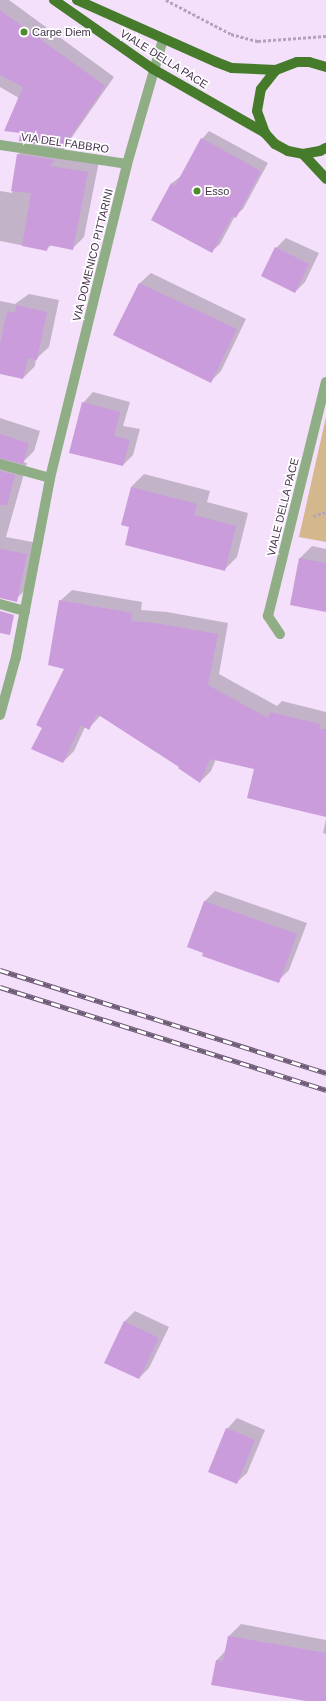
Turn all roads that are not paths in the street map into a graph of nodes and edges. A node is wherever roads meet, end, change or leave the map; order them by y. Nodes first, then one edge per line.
1 (54, 0) edge
2 (77, 0) edge
3 (163, 39) junction
4 (326, 67) edge
5 (153, 69) junction
6 (276, 70) junction
7 (265, 133) junction
8 (0, 146) edge
9 (326, 148) edge
10 (303, 154) junction
11 (127, 164) junction
12 (326, 179) edge
13 (326, 382) edge
14 (0, 464) edge
15 (50, 478) junction
16 (0, 604) edge
17 (25, 610) junction
18 (280, 634) dead end
19 (0, 715) edge

1 - 5 main road, VIALE DELLA PACE
2 - 3 main road, VIALE DELLA PACE
3 - 5 street, VIA DOMENICO PITTARINI
3 - 6 main road, VIALE DELLA PACE
4 - 6 main road, VIALE DELLA PACE
5 - 7 main road, VIALE DELLA PACE
5 - 11 street, VIA DOMENICO PITTARINI
6 - 7 main road, VIALE DELLA PACE
7 - 10 main road, VIALE DELLA PACE
8 - 11 street, VIA DEL FABBRO
9 - 10 main road, VIALE DELLA PACE
10 - 12 main road
11 - 15 street, VIA DOMENICO PITTARINI
13 - 18 street, VIALE DELLA PACE
14 - 15 street
15 - 17 street, VIA DOMENICO PITTARINI
16 - 17 street
17 - 19 street, VIA DOMENICO PITTARINI

